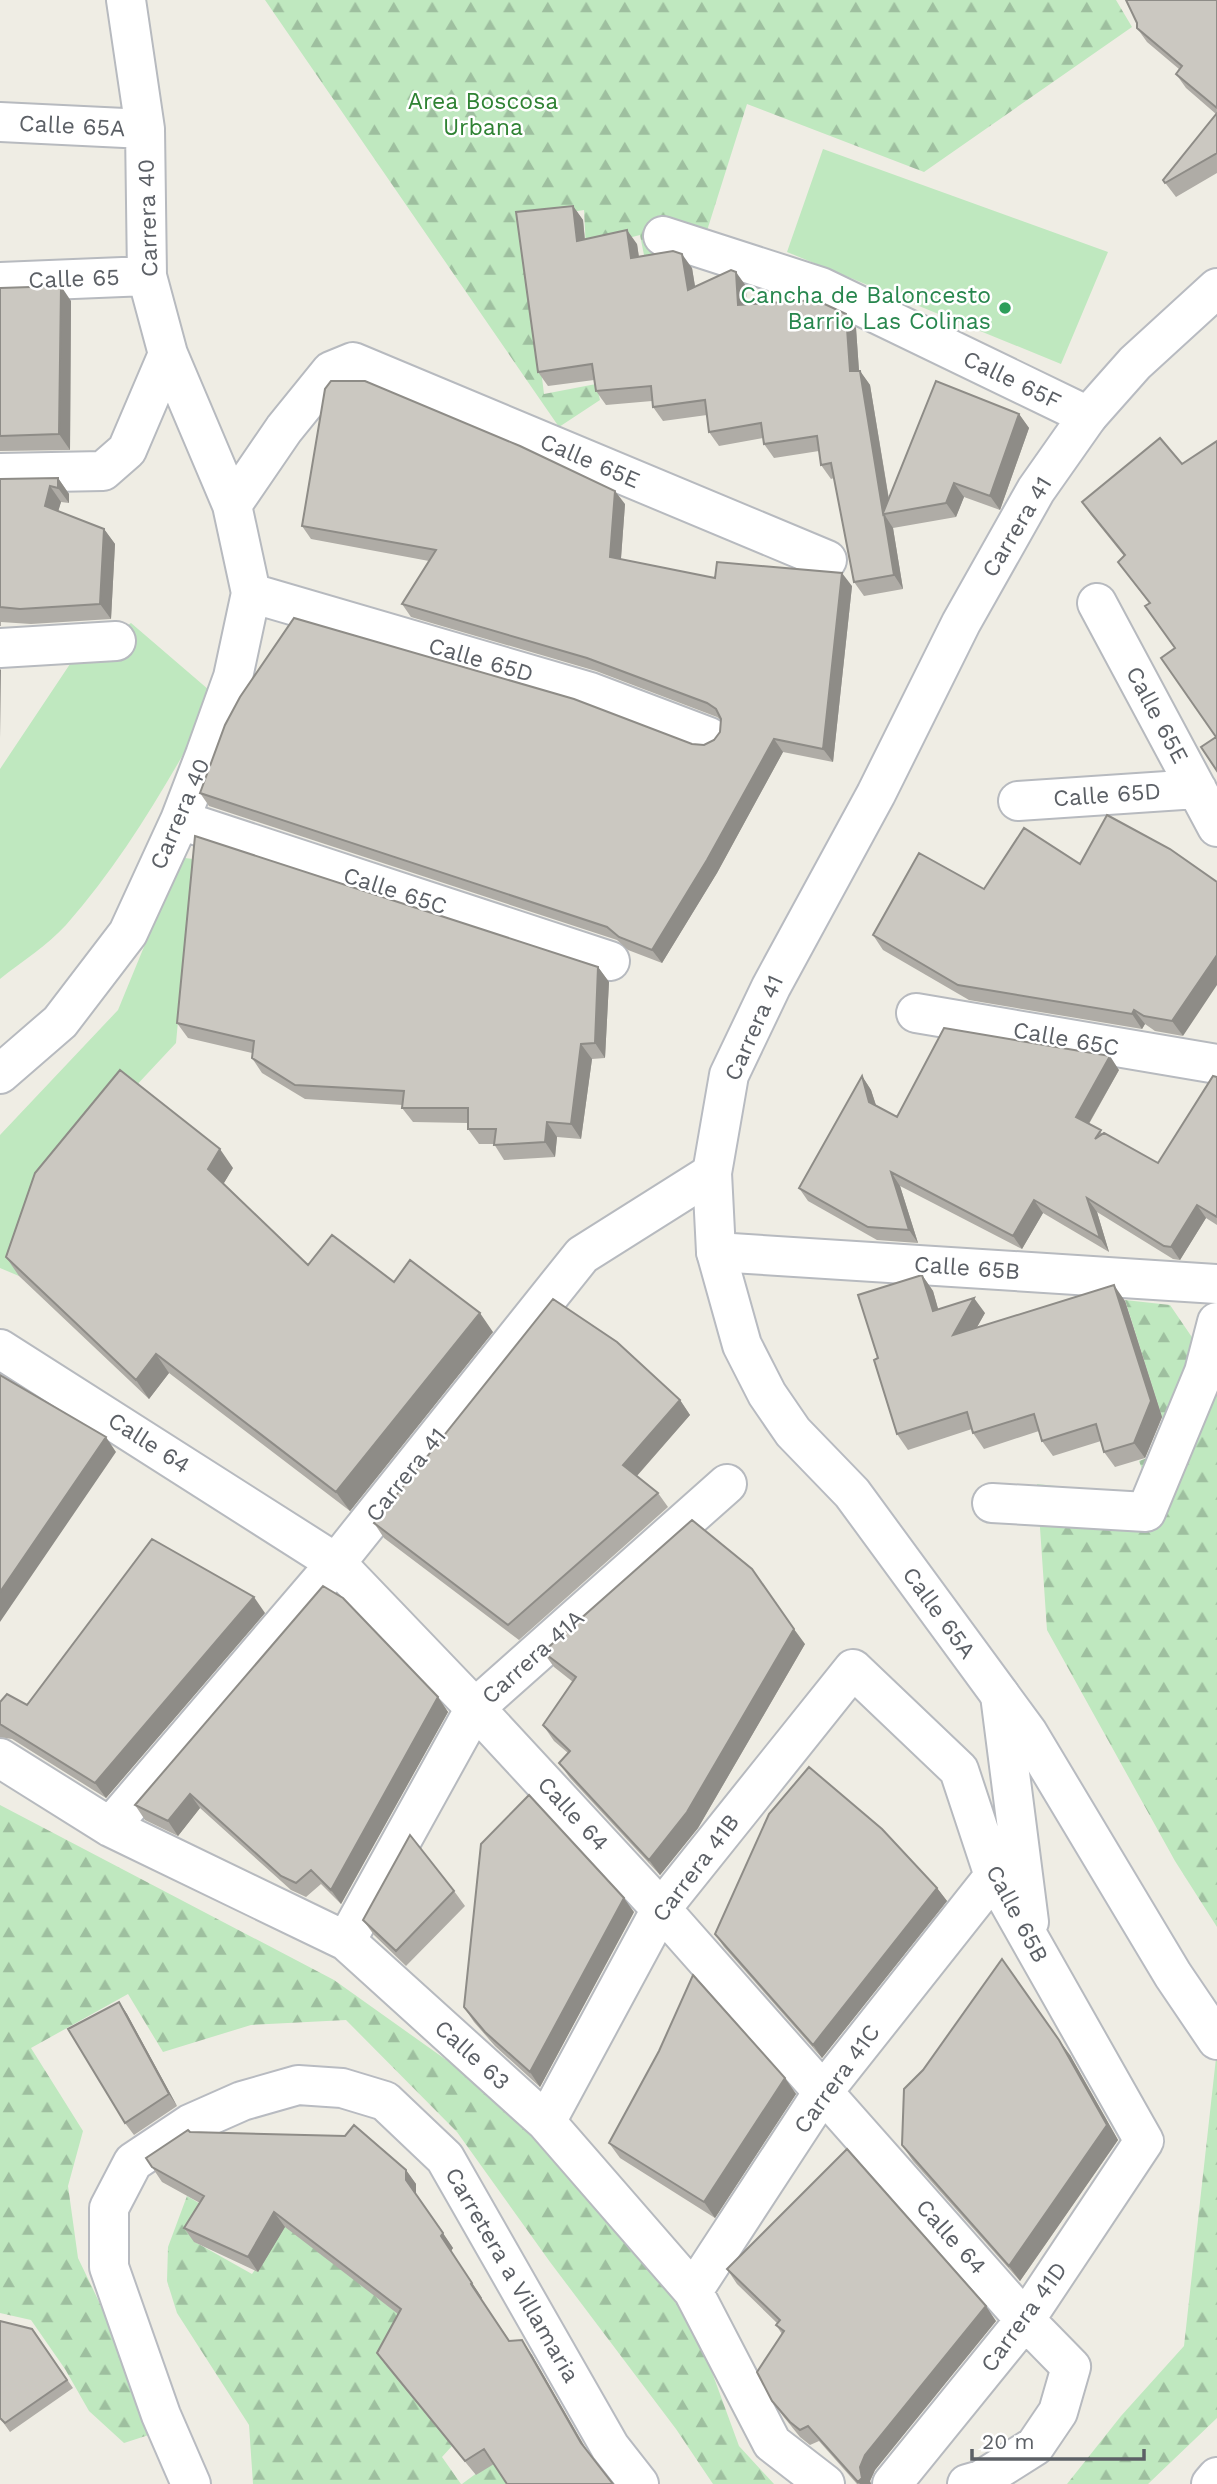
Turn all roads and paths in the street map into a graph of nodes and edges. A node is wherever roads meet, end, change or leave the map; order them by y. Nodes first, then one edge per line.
1 (126, 0) edge
2 (0, 122) edge
3 (145, 129) junction
4 (663, 236) dead end
5 (147, 276) junction
6 (0, 282) edge
7 (1217, 288) edge
8 (168, 354) junction
9 (1088, 416) junction
10 (0, 472) edge
11 (232, 505) junction
12 (827, 561) dead end
13 (251, 593) junction
14 (1097, 603) dead end
15 (116, 641) dead end
16 (0, 648) edge
17 (709, 737) dead end
18 (1197, 789) junction
19 (1018, 801) dead end
20 (180, 820) junction
21 (1217, 827) edge
22 (610, 961) dead end
23 (916, 1013) dead end
24 (1217, 1064) edge
25 (0, 1074) edge
26 (712, 1173) junction
27 (716, 1252) junction
28 (1217, 1284) edge
29 (1217, 1322) edge
30 (0, 1349) edge
31 (727, 1483) dead end
32 (992, 1503) dead end
33 (335, 1563) junction
34 (853, 1669) joint
35 (1000, 1695) junction
36 (475, 1709) junction
37 (0, 1758) edge
38 (110, 1827) junction
39 (994, 1877) junction
40 (661, 1909) junction
41 (346, 1941) junction
42 (1031, 1943) junction
43 (1217, 2040) edge
44 (822, 2092) junction
45 (546, 2122) junction
46 (1144, 2141) joint
47 (693, 2291) junction
48 (1026, 2320) junction
49 (1217, 2477) edge
50 (191, 2484) edge
51 (639, 2484) edge
52 (825, 2484) edge
53 (892, 2484) edge
54 (967, 2484) edge
55 (1211, 2484) edge

1 - 3 street, Carrera 40
2 - 3 street, Calle 65A
3 - 5 street, Carrera 40
4 - 9 street, Calle 65F
5 - 6 street, Calle 65
5 - 8 street, Carrera 40
7 - 9 street, Carrera 41
8 - 10 street
8 - 11 street, Carrera 40
9 - 26 street, Carrera 41
11 - 12 street, Calle 65E
11 - 13 street, Carrera 40
13 - 17 street, Calle 65D
13 - 20 street, Carrera 40
14 - 18 street, Calle 65E
15 - 16 street
18 - 19 street, Calle 65D
18 - 21 street, Calle 65E
20 - 22 street, Calle 65C
20 - 25 street, Carrera 40
23 - 24 street, Calle 65C
26 - 27 street, Calle 65A
26 - 33 street, Carrera 41
27 - 28 street, Calle 65B
27 - 35 street, Calle 65A
29 - 32 street
30 - 33 street, Calle 64
31 - 36 street, Carrera 41A
33 - 36 street, Calle 64
33 - 38 street, Carrera 41
34 - 39 street, Calle 65B
34 - 40 street, Carrera 41B
35 - 42 street
35 - 43 street, Calle 65A
36 - 40 street, Calle 64
36 - 41 street, Carrera 41A
37 - 38 street, Calle 63
38 - 41 street, Calle 63
39 - 42 street, Calle 65B
39 - 44 street, Carrera 41C
40 - 44 street, Calle 64
40 - 45 street, Carrera 41B
41 - 45 street, Calle 63
42 - 46 street, Calle 65B
44 - 47 street, Carrera 41C
44 - 48 street, Calle 64
45 - 47 street, Calle 63
46 - 48 street, Carrera 41D
47 - 52 street, Calle 63
48 - 53 street, Carrera 41D
48 - 54 street, Calle 64
49 - 55 street
50 - 51 street, Carretera a Villamaria

